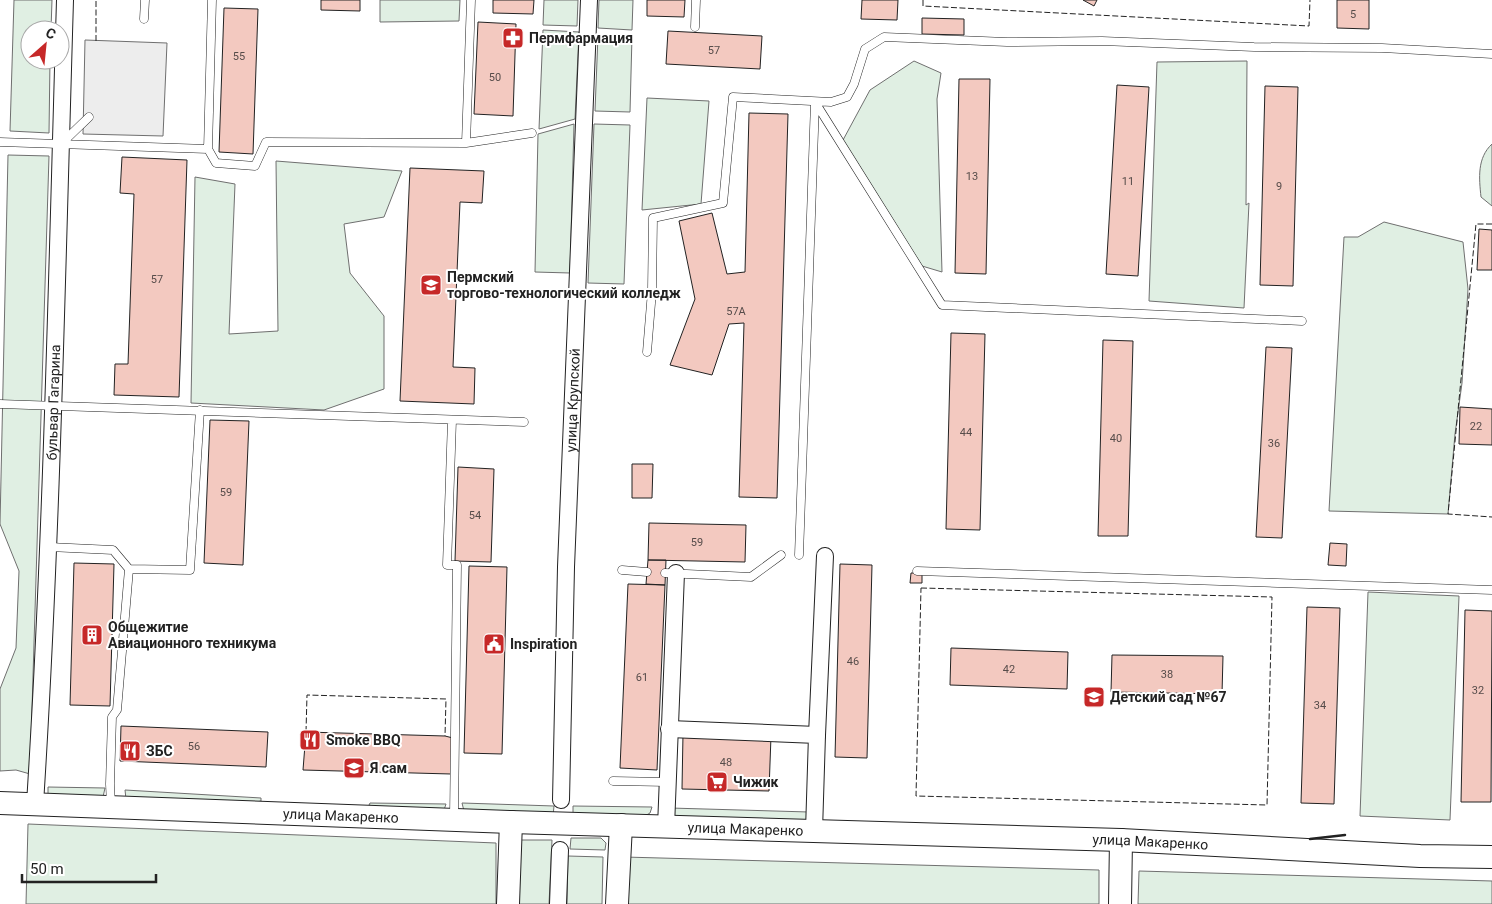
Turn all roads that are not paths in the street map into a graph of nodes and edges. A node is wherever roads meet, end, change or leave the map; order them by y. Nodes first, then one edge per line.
1 (65, 0) edge
2 (145, 0) edge
3 (212, 0) edge
4 (471, 0) edge
5 (590, 0) edge
6 (696, 0) edge
7 (144, 19) dead end
8 (695, 27) dead end
9 (1492, 54) edge
10 (815, 102) junction
11 (89, 117) dead end
12 (532, 133) dead end
13 (0, 142) edge
14 (466, 143) junction
15 (61, 144) junction
16 (208, 149) junction
17 (1302, 321) dead end
18 (647, 352) dead end
19 (0, 404) edge
20 (54, 405) junction
21 (200, 410) junction
22 (452, 420) junction
23 (524, 422) dead end
24 (49, 547) junction
25 (782, 555) dead end
26 (799, 555) dead end
27 (825, 556) dead end
28 (129, 569) junction
29 (622, 570) dead end
30 (917, 571) dead end
31 (647, 572) dead end
32 (671, 573) joint
33 (1492, 590) edge
34 (669, 729) junction
35 (817, 735) junction
36 (613, 781) dead end
37 (667, 782) junction
38 (561, 800) dead end
39 (0, 803) edge
40 (35, 804) junction
41 (111, 806) junction
42 (454, 820) junction
43 (511, 822) junction
44 (620, 824) junction
45 (666, 827) junction
46 (814, 831) junction
47 (1121, 840) junction
48 (560, 850) dead end
49 (1492, 857) edge
50 (508, 904) edge
51 (558, 904) edge
52 (617, 904) edge
53 (1120, 904) edge

1 - 15 street, бульвар Гагарина
2 - 7 lane
3 - 16 lane
4 - 14 lane
5 - 38 street, улица Крупской
6 - 8 lane
9 - 10 lane
10 - 17 lane
10 - 18 lane
10 - 26 lane
11 - 15 lane
12 - 14 lane
13 - 15 lane
14 - 16 lane
15 - 16 lane
15 - 20 street, бульвар Гагарина
19 - 20 lane
20 - 21 lane
20 - 24 street, бульвар Гагарина
21 - 22 lane
21 - 28 lane
22 - 23 lane
22 - 42 lane
24 - 28 lane
24 - 40 street, бульвар Гагарина
25 - 32 lane
27 - 35 street
28 - 41 lane
29 - 31 lane
30 - 33 lane
32 - 34 street
34 - 35 street
34 - 37 street
35 - 46 street
36 - 37 lane
37 - 45 street
39 - 40 main road, улица Макаренко
40 - 41 main road, улица Макаренко
41 - 42 main road, улица Макаренко
42 - 43 main road, улица Макаренко
43 - 44 main road, улица Макаренко
43 - 50 main road
44 - 45 main road, улица Макаренко
44 - 52 main road
45 - 46 main road, улица Макаренко
46 - 47 main road, улица Макаренко
47 - 49 main road, улица Макаренко
47 - 53 main road
48 - 51 street

